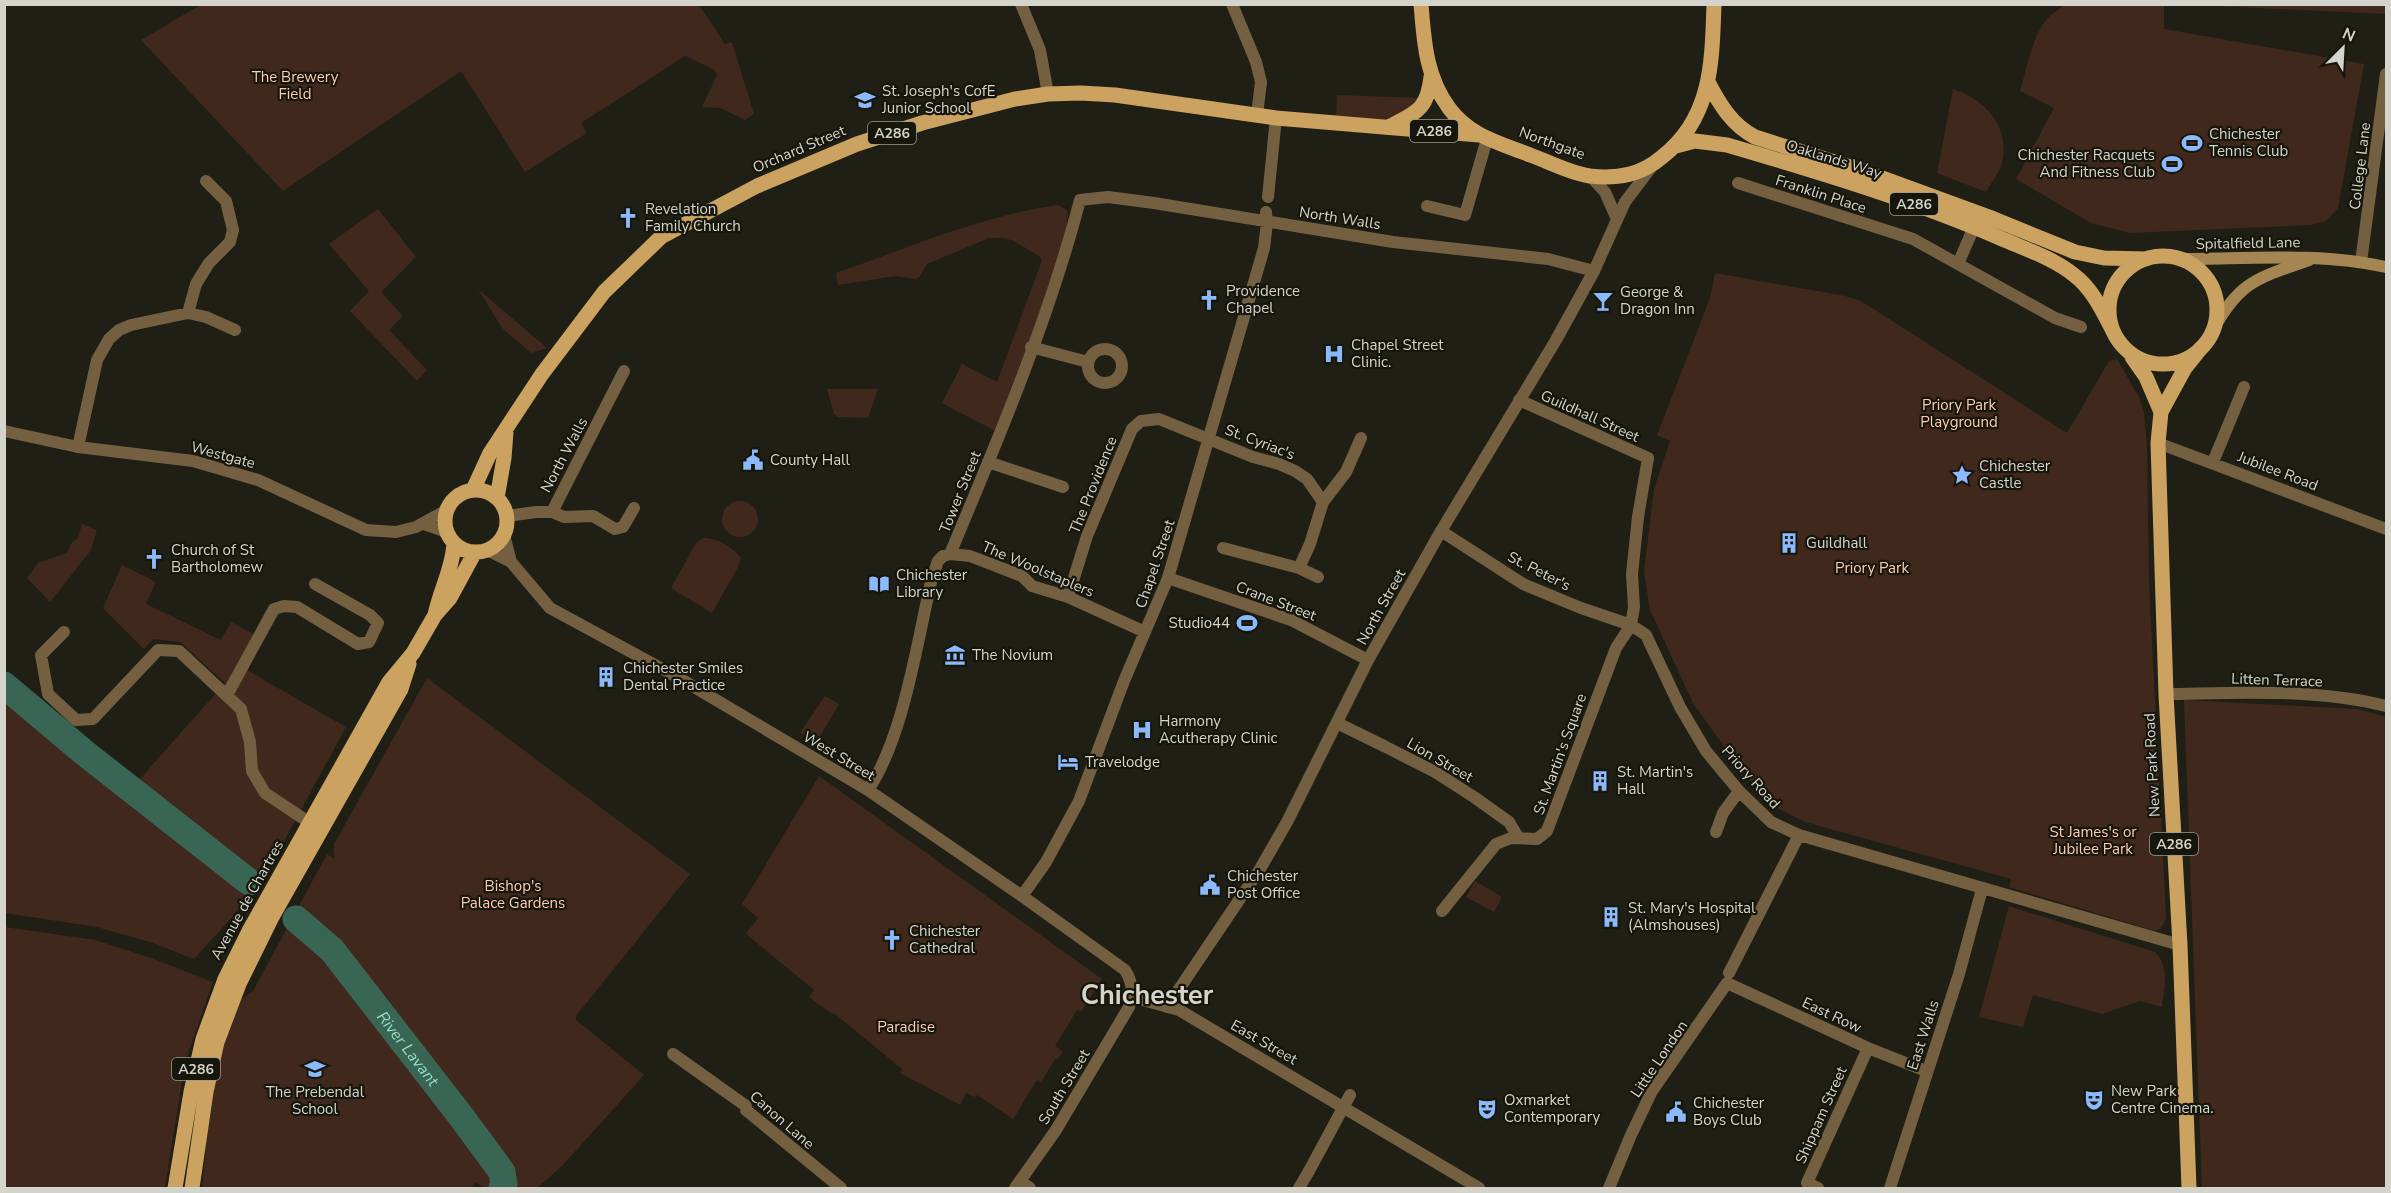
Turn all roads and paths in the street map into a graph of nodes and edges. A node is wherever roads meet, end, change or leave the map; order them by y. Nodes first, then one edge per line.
1 (1021, 4) edge
2 (1232, 4) edge
3 (1421, 4) edge
4 (1714, 4) edge
5 (2386, 74) edge
6 (1431, 77) junction
7 (1708, 82) junction
8 (1048, 94) junction
9 (1257, 115) junction
10 (1276, 118) junction
11 (1389, 128) junction
12 (1483, 137) junction
13 (1676, 146) junction
14 (1654, 164) junction
15 (1590, 176) junction
16 (206, 181) dead end
17 (1738, 183) dead end
18 (1268, 196) dead end
19 (1080, 200) joint
20 (1426, 206) dead end
21 (1266, 217) junction
22 (1617, 219) junction
23 (1974, 227) junction
24 (2319, 257) junction
25 (2146, 259) junction
26 (2178, 259) junction
27 (2361, 262) junction
28 (1958, 264) junction
29 (2386, 267) edge
30 (1594, 271) junction
31 (188, 313) junction
32 (2081, 327) dead end
33 (235, 330) dead end
34 (2212, 333) junction
35 (2115, 335) junction
36 (1032, 347) junction
37 (2201, 348) junction
38 (2125, 349) junction
39 (1088, 362) dead end
40 (624, 371) dead end
41 (2244, 387) dead end
42 (1519, 400) junction
43 (2160, 412) junction
44 (4, 431) edge
45 (506, 432) junction
46 (1209, 438) junction
47 (1361, 438) dead end
48 (2158, 443) junction
49 (78, 447) junction
50 (988, 462) junction
51 (2213, 462) junction
52 (1063, 487) dead end
53 (472, 490) junction
54 (497, 498) junction
55 (1323, 502) junction
56 (634, 508) dead end
57 (447, 510) junction
58 (552, 512) junction
59 (507, 516) junction
60 (424, 524) junction
61 (2386, 529) edge
62 (1441, 531) junction
63 (504, 535) junction
64 (451, 537) junction
65 (1223, 548) dead end
66 (481, 551) junction
67 (950, 554) junction
68 (511, 562) junction
69 (1299, 568) junction
70 (1318, 577) dead end
71 (1168, 578) junction
72 (315, 584) dead end
73 (1068, 597) junction
74 (435, 615) junction
75 (1631, 625) junction
76 (64, 632) dead end
77 (1145, 632) junction
78 (413, 653) junction
79 (1368, 660) junction
80 (2166, 694) junction
81 (227, 695) junction
82 (2386, 706) edge
83 (1337, 723) junction
84 (868, 790) junction
85 (1740, 792) junction
86 (310, 823) junction
87 (1716, 832) dead end
88 (1798, 836) junction
89 (1518, 837) junction
90 (1982, 889) junction
91 (1022, 896) junction
92 (1442, 911) dead end
93 (2180, 945) junction
94 (1728, 978) junction
95 (1132, 997) junction
96 (1167, 1006) junction
97 (1868, 1048) junction
98 (673, 1054) dead end
99 (1926, 1071) junction
100 (1347, 1101) junction
101 (1022, 1186) edge
102 (175, 1188) edge
103 (192, 1188) edge
104 (841, 1188) edge
105 (1299, 1188) edge
106 (1479, 1188) edge
107 (1609, 1188) edge
108 (1818, 1188) edge
109 (1890, 1188) edge
110 (2189, 1188) edge

1 - 8 street
2 - 9 street
3 - 6 main road, A286
4 - 7 main road, Northgate / A286
5 - 27 street, College Lane
6 - 11 main road, A286
6 - 12 main road, Northgate / A286
7 - 13 main road, Northgate / A286
7 - 25 main road, Oaklands Way / A286
8 - 9 main road, Orchard Street / A286
8 - 45 main road, Orchard Street / A286
9 - 10 main road, Orchard Street / A286
10 - 11 main road, Orchard Street / A286
10 - 18 street
11 - 12 main road, Orchard Street / A286
12 - 15 main road, Northgate / A286
12 - 20 street
13 - 14 main road, Northgate / A286
13 - 23 main road, Oaklands Way / A286
14 - 15 main road, Northgate / A286
14 - 22 street, North Street
15 - 22 street
16 - 31 street
17 - 28 street, Franklin Place
19 - 21 street, North Walls
19 - 36 street, Tower Street
21 - 30 street, North Walls
21 - 46 street, Chapel Street
22 - 30 street, North Street
23 - 28 street
23 - 35 main road, Oaklands Way / A286
24 - 26 main road, Spitalfield Lane
24 - 27 main road, Spitalfield Lane
24 - 34 main road, Spitalfield Lane
25 - 26 main road
25 - 35 main road
26 - 34 main road
27 - 29 main road, Spitalfield Lane
28 - 32 street, Franklin Place
30 - 42 street, North Street
31 - 33 street
31 - 49 street
34 - 37 main road
35 - 38 main road
36 - 39 street
36 - 50 street, Tower Street
37 - 38 main road
37 - 43 main road, New Park Road / A286
38 - 43 main road, New Park Road / A286
40 - 58 street, North Walls
41 - 51 street
42 - 62 street, North Street
42 - 75 street, Guildhall Street
43 - 48 main road, New Park Road / A286
44 - 49 street, Westgate
45 - 53 main road, Orchard Street / A286
45 - 54 main road, Orchard Street / A286
46 - 55 street, St. Cyriac's
46 - 71 street, Chapel Street
46 - 73 street, The Providence
47 - 55 street
48 - 51 street, Jubilee Road
48 - 80 main road, New Park Road / A286
49 - 60 street, Westgate
50 - 52 street
50 - 67 street, Tower Street
51 - 61 street, Jubilee Road
53 - 54 main road
53 - 57 main road
54 - 59 main road
55 - 69 street
56 - 58 street
57 - 60 street, Westgate
57 - 64 main road
58 - 59 street, North Walls
59 - 63 main road
60 - 64 street
62 - 75 street, St. Peter's
62 - 79 street, North Street
63 - 66 main road
63 - 68 street, West Street
64 - 66 main road
64 - 74 main road, Avenue de Chartres / A286
65 - 69 street
66 - 68 street, West Street
66 - 74 main road, Avenue de Chartres / A286
67 - 73 street, The Woolstaplers
67 - 84 street, Tower Street
68 - 84 street, West Street
69 - 70 street
71 - 77 street, Chapel Street
71 - 79 street, Crane Street
72 - 81 street
73 - 77 street, The Woolstaplers
74 - 78 main road, Avenue de Chartres / A286
75 - 85 street, Priory Road
75 - 89 street, St. Martin's Square
76 - 81 street
77 - 91 street, Chapel Street
78 - 86 main road, Avenue de Chartres / A286
78 - 103 main road, Avenue de Chartres / A286
79 - 83 street, North Street
80 - 82 street, Litten Terrace
80 - 93 main road, New Park Road / A286
81 - 86 street
83 - 89 street, Lion Street
83 - 96 street, North Street
84 - 91 street, West Street
85 - 87 street
85 - 88 street, Priory Road
86 - 102 main road, Avenue de Chartres / A286
88 - 90 street, Priory Road
88 - 94 street, Little London
89 - 92 street, St. Martin's Square
90 - 93 street, Priory Road
90 - 99 street, East Walls
91 - 95 street, West Street
93 - 110 main road, New Park Road / A286
94 - 97 street, East Row
94 - 107 street, Little London
95 - 96 street, East Street
95 - 101 street, South Street
96 - 100 street, East Street
97 - 99 street, East Row
97 - 108 street, Shippam Street
98 - 104 street, Canon Lane
99 - 109 street, East Walls
100 - 105 street
100 - 106 street, East Street

